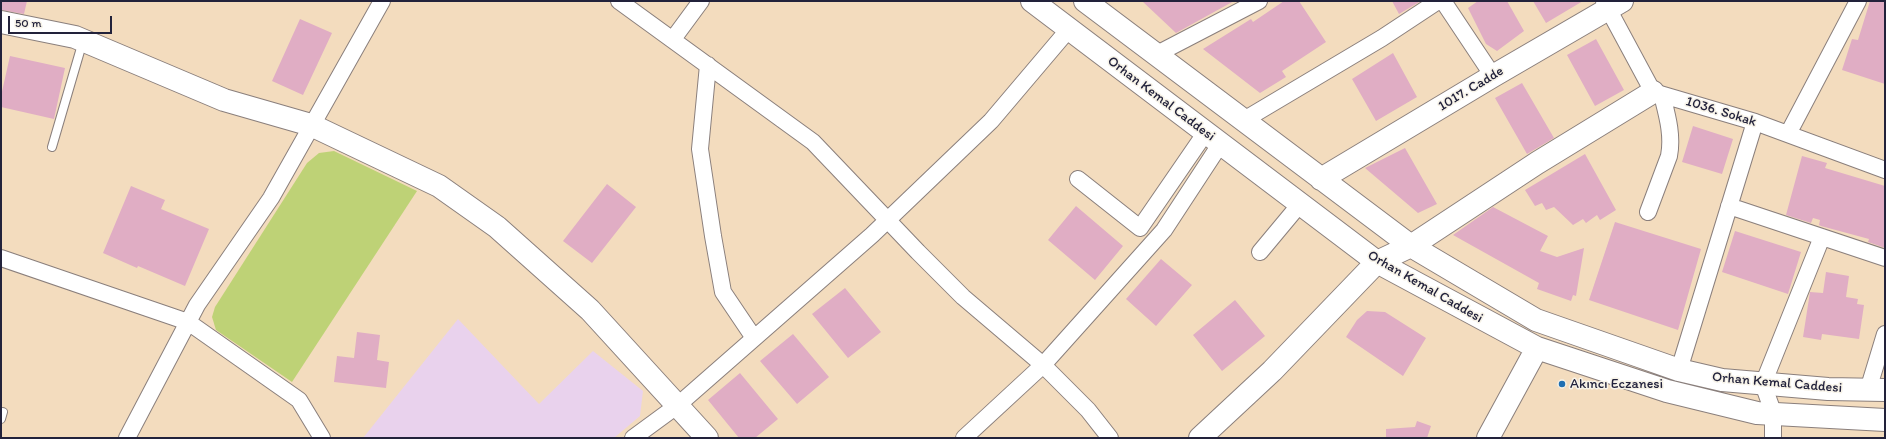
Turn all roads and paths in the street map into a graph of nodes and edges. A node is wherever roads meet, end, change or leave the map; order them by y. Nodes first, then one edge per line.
1 (382, 1) edge
2 (619, 1) edge
3 (701, 1) edge
4 (1032, 1) edge
5 (1085, 1) edge
6 (1257, 1) edge
7 (1438, 1) edge
8 (1443, 1) edge
9 (1858, 1) edge
10 (1611, 4) edge
11 (1, 22) edge
12 (1069, 29) junction
13 (673, 39) junction
14 (83, 41) junction
15 (1157, 54) junction
16 (708, 65) junction
17 (1493, 76) junction
18 (1657, 93) junction
19 (1244, 120) junction
20 (1755, 122) junction
21 (311, 125) junction
22 (1788, 134) junction
23 (1213, 138) junction
24 (52, 147) dead end
25 (1885, 170) edge
26 (1321, 179) junction
27 (1078, 180) dead end
28 (1300, 204) junction
29 (1729, 206) junction
30 (1648, 212) dead end
31 (888, 220) junction
32 (1822, 237) junction
33 (1411, 246) junction
34 (1260, 252) dead end
35 (1, 258) edge
36 (1885, 258) edge
37 (1377, 262) junction
38 (188, 322) junction
39 (1885, 334) edge
40 (754, 338) junction
41 (1537, 348) junction
42 (1043, 365) junction
43 (1680, 370) junction
44 (1763, 384) junction
45 (1877, 390) edge
46 (678, 405) junction
47 (1773, 412) junction
48 (1885, 420) edge
49 (127, 438) edge
50 (322, 438) edge
51 (633, 438) edge
52 (706, 438) edge
53 (964, 438) edge
54 (1110, 438) edge
55 (1200, 438) edge
56 (1488, 438) edge
57 (1773, 438) edge

1 - 21 street
2 - 13 street
3 - 13 street
4 - 12 main road, Orhan Kemal Caddesi
5 - 15 main road, Orhan Kemal Caddesi
6 - 15 street
7 - 19 street
8 - 17 street
9 - 22 street
10 - 17 main road, 1017. Cadde
10 - 18 street
11 - 14 main road
12 - 23 main road, Orhan Kemal Caddesi
12 - 31 street
13 - 16 street
14 - 21 main road
14 - 24 lane
15 - 19 main road, Orhan Kemal Caddesi
16 - 31 street
16 - 40 street
17 - 26 main road, 1017. Cadde
18 - 20 street, 1036. Sokak
18 - 30 street
18 - 33 main road
19 - 26 main road, Orhan Kemal Caddesi
20 - 22 street, 1036. Sokak
20 - 29 street
21 - 38 street
21 - 46 main road
22 - 25 street, 1036. Sokak
23 - 27 street
23 - 28 main road, Orhan Kemal Caddesi
23 - 42 street
26 - 33 main road, Orhan Kemal Caddesi
28 - 34 street
28 - 37 main road, Orhan Kemal Caddesi
29 - 32 street
29 - 43 street
31 - 40 street
31 - 42 street
32 - 36 street
32 - 44 street
33 - 37 main road
33 - 43 main road, Orhan Kemal Caddesi
35 - 38 street
37 - 41 main road, Orhan Kemal Caddesi
37 - 55 main road
38 - 49 street
38 - 50 street
39 - 45 street
40 - 46 street
41 - 47 main road, Orhan Kemal Caddesi
41 - 56 main road
42 - 53 street
42 - 54 street
43 - 44 main road, Orhan Kemal Caddesi
44 - 45 main road, Orhan Kemal Caddesi
44 - 47 street
46 - 51 street
46 - 52 main road
47 - 48 main road, Orhan Kemal Caddesi
47 - 57 street

